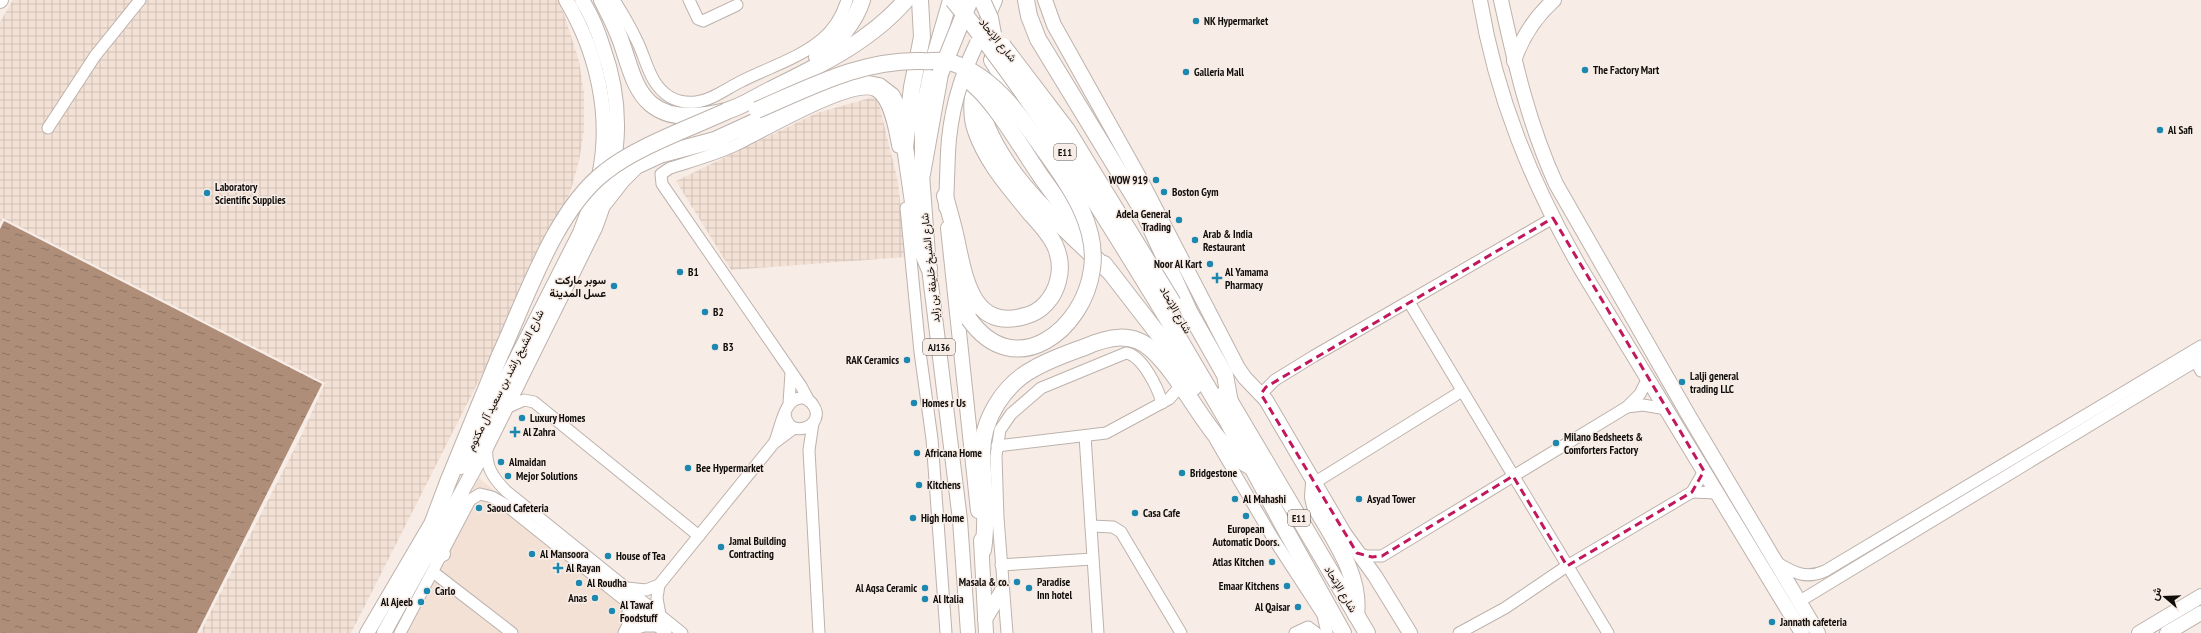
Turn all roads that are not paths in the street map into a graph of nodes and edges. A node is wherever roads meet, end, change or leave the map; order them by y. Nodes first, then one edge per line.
1 (140, 0) edge
2 (566, 0) edge
3 (582, 0) edge
4 (602, 0) edge
5 (614, 0) edge
6 (689, 0) edge
7 (847, 0) edge
8 (862, 0) edge
9 (906, 0) edge
10 (920, 0) edge
11 (951, 0) edge
12 (968, 0) edge
13 (983, 0) edge
14 (995, 0) edge
15 (1026, 0) edge
16 (1045, 0) edge
17 (1502, 0) edge
18 (1554, 0) edge
19 (1480, 2) edge
20 (737, 5) dead end
21 (986, 39) junction
22 (1514, 61) junction
23 (928, 62) junction
24 (975, 80) junction
25 (763, 94) junction
26 (727, 111) junction
27 (762, 120) junction
28 (48, 128) dead end
29 (905, 147) junction
30 (1044, 150) junction
31 (922, 174) junction
32 (945, 196) junction
33 (604, 203) junction
34 (1553, 218) junction
35 (949, 246) junction
36 (928, 268) junction
37 (1110, 272) junction
38 (1409, 302) junction
39 (1169, 308) junction
40 (2201, 346) edge
41 (2199, 363) edge
42 (791, 372) junction
43 (1648, 378) junction
44 (1178, 381) junction
45 (1462, 391) junction
46 (1261, 394) junction
47 (809, 401) junction
48 (1162, 402) junction
49 (1230, 403) junction
50 (1627, 407) junction
51 (506, 408) junction
52 (787, 408) junction
53 (1666, 409) junction
54 (1228, 422) junction
55 (813, 423) junction
56 (796, 428) junction
57 (1214, 431) junction
58 (1084, 436) junction
59 (774, 443) junction
60 (487, 446) junction
61 (997, 446) junction
62 (810, 450) junction
63 (1253, 468) junction
64 (1704, 471) junction
65 (1513, 476) junction
66 (500, 485) junction
67 (1317, 489) junction
68 (1692, 492) junction
69 (1717, 493) junction
70 (492, 497) junction
71 (433, 522) junction
72 (1091, 526) junction
73 (700, 536) junction
74 (982, 550) junction
75 (1357, 553) junction
76 (443, 554) junction
77 (1382, 556) junction
78 (427, 557) junction
79 (1092, 559) junction
80 (1776, 562) junction
81 (1850, 564) junction
82 (1000, 565) junction
83 (1567, 566) junction
84 (433, 572) junction
85 (1375, 576) junction
86 (659, 585) junction
87 (626, 588) junction
88 (1002, 591) junction
89 (2201, 596) edge
90 (1800, 601) junction
91 (628, 603) junction
92 (2201, 613) edge
93 (1356, 615) junction
94 (659, 621) junction
95 (986, 626) edge
96 (624, 632) edge
97 (367, 633) edge
98 (384, 633) edge
99 (400, 633) edge
100 (512, 633) edge
101 (666, 633) edge
102 (682, 633) edge
103 (819, 633) edge
104 (946, 633) edge
105 (968, 633) edge
106 (1006, 633) edge
107 (1098, 633) edge
108 (1181, 633) edge
109 (1295, 633) edge
110 (1316, 633) edge
111 (1338, 633) edge
112 (1367, 633) edge
113 (1410, 633) edge
114 (1459, 633) edge
115 (1608, 633) edge
116 (1802, 633) edge
117 (1818, 633) edge
118 (2139, 633) edge
119 (2167, 633) edge

1 - 28 street
2 - 71 main road, شارع الشيخ راشد بن سعيد آل مكتوم
3 - 33 main road, شارع الشيخ راشد بن سعيد آل مكتوم
4 - 26 highway
5 - 7 street
6 - 20 street
8 - 25 highway
9 - 25 highway
10 - 29 highway
11 - 21 highway, شارع الإتحاد / E11, bridge
11 - 31 main road, شارع الشيخ خليفة بن زايد / AJ136
12 - 21 highway, شارع الإتحاد / E11, bridge
12 - 24 highway
12 - 31 highway, bridge
13 - 21 highway, bridge
14 - 21 main road, AJ136
15 - 49 highway
16 - 46 main road
17 - 19 main road
17 - 22 main road
18 - 22 main road
19 - 34 main road
21 - 30 highway, bridge
21 - 32 main road, شارع الشيخ خليفة بن زايد / AJ136, bridge
21 - 39 highway, شارع الإتحاد / E11, bridge
22 - 80 main road
23 - 27 highway, bridge
23 - 30 highway, bridge
23 - 37 highway, bridge
24 - 32 highway
24 - 37 highway
25 - 26 highway
26 - 71 highway, bridge
27 - 29 highway
27 - 33 highway
27 - 42 street
27 - 104 street
29 - 36 highway
30 - 35 highway, bridge
31 - 36 main road, شارع الشيخ خليفة بن زايد / AJ136
32 - 35 main road, شارع الشيخ خليفة بن زايد / AJ136
33 - 51 main road, شارع الشيخ راشد بن سعيد آل مكتوم
34 - 38 street
34 - 43 main road
35 - 74 main road, شارع الشيخ خليفة بن زايد / AJ136
36 - 105 main road, شارع الشيخ خليفة بن زايد / AJ136
37 - 54 highway
38 - 45 street
38 - 46 street
39 - 49 highway, شارع الإتحاد / E11
39 - 54 highway, شارع الإتحاد / E11
40 - 81 street
41 - 81 street
42 - 47 street
42 - 52 street
43 - 50 street
43 - 53 main road
44 - 48 street
44 - 57 highway
44 - 74 highway
45 - 65 street
45 - 67 street
46 - 67 main road
47 - 52 street
47 - 55 street
48 - 58 street
48 - 61 street
49 - 93 highway, شارع الإتحاد / E11
50 - 53 street
50 - 65 street
51 - 60 main road, شارع الشيخ راشد بن سعيد آل مكتوم
51 - 73 street
52 - 56 street
52 - 59 street
53 - 64 main road
54 - 63 highway, شارع الإتحاد / E11
55 - 56 street
55 - 62 street
56 - 59 street
56 - 62 street
57 - 63 highway
57 - 111 street
58 - 61 street
58 - 72 street
59 - 73 street
60 - 66 street
60 - 78 main road, شارع الشيخ راشد بن سعيد آل مكتوم
61 - 82 street
62 - 103 street
63 - 111 highway, شارع الإتحاد / E11
64 - 68 street
64 - 69 main road
65 - 77 street
65 - 83 street
66 - 70 street
66 - 87 street
67 - 75 main road
67 - 93 highway
68 - 69 street
68 - 83 street
69 - 116 main road
70 - 76 street
70 - 91 street
71 - 97 main road, شارع الشيخ راشد بن سعيد آل مكتوم
72 - 79 street
72 - 108 street
73 - 86 street
74 - 95 main road, شارع الشيخ خليفة بن زايد / AJ136
75 - 77 street
75 - 85 main road
76 - 78 main road
76 - 84 street
77 - 85 street
78 - 98 main road, شارع الشيخ راشد بن سعيد آل مكتوم
79 - 82 street
79 - 107 street
80 - 81 street
80 - 90 main road
81 - 90 street
82 - 88 street
83 - 114 street
83 - 115 street
84 - 99 street
84 - 100 street
85 - 113 main road
86 - 87 street
86 - 94 street
87 - 94 street
88 - 95 main road
88 - 106 street
89 - 118 main road
90 - 117 main road
91 - 94 street
91 - 96 street
92 - 119 main road
93 - 112 highway, شارع الإتحاد / E11
94 - 96 street
94 - 101 street
94 - 102 street
109 - 110 street

